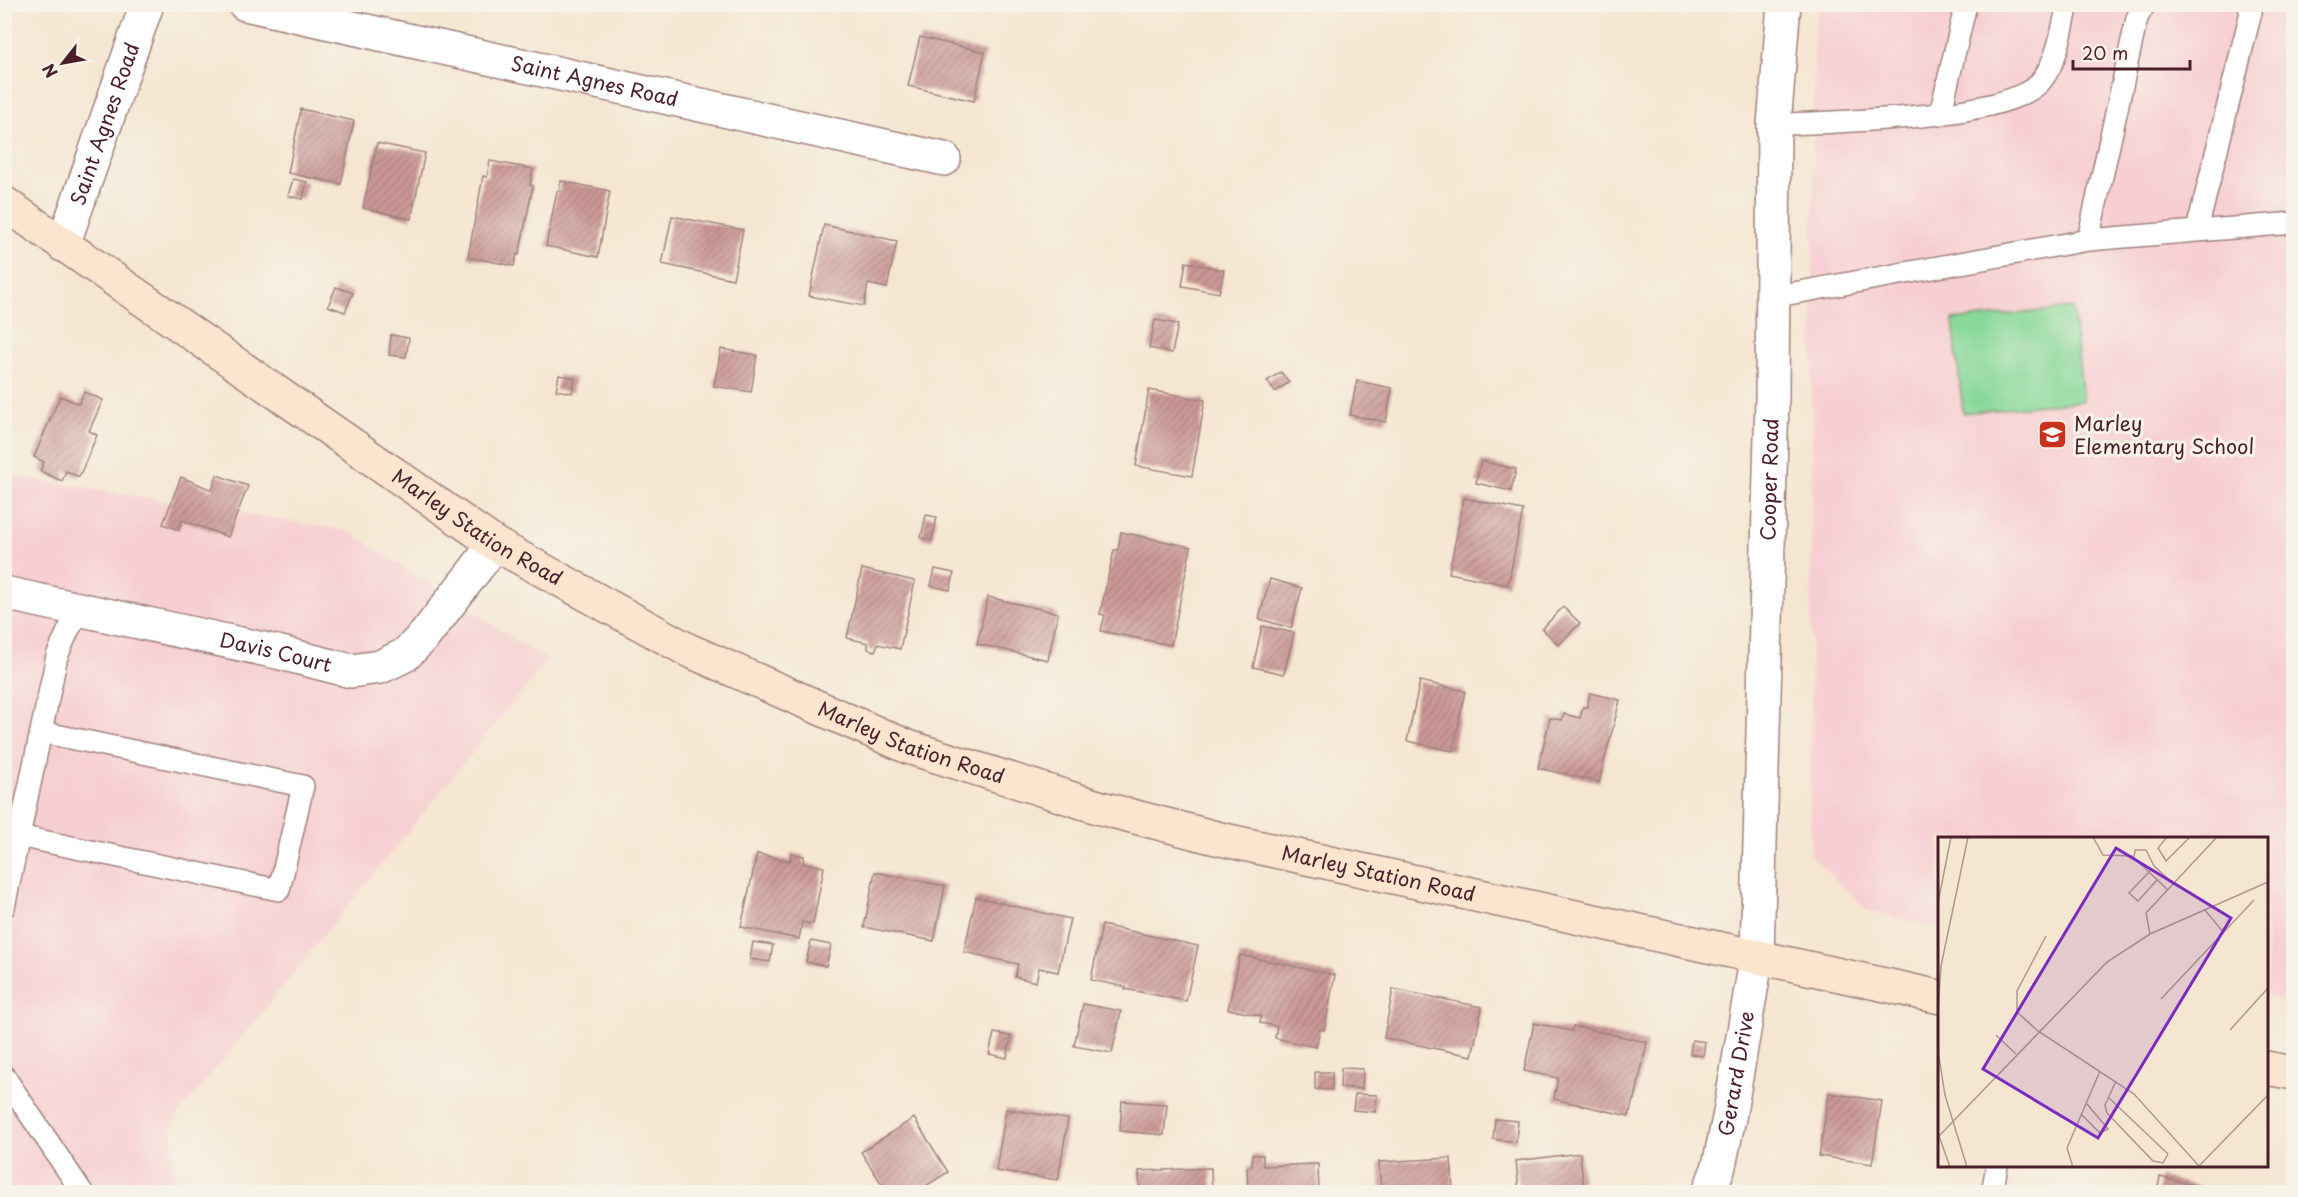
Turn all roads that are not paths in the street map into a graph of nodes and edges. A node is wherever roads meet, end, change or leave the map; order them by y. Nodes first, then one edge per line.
1 (147, 4) edge
2 (245, 4) edge
3 (1784, 4) edge
4 (1966, 4) edge
5 (2068, 4) edge
6 (2145, 4) edge
7 (2248, 4) edge
8 (1940, 115) junction
9 (1774, 124) junction
10 (944, 159) dead end
11 (4, 203) edge
12 (2294, 223) edge
13 (2197, 230) junction
14 (2088, 240) junction
15 (63, 245) junction
16 (1772, 297) junction
17 (495, 544) junction
18 (4, 593) edge
19 (81, 609) junction
20 (41, 732) junction
21 (12, 834) edge
22 (4, 907) edge
23 (1756, 955) junction
24 (1938, 996) edge
25 (2268, 1068) edge
26 (2294, 1073) edge
27 (4, 1076) edge
28 (1997, 1167) edge
29 (82, 1192) edge
30 (1709, 1192) edge
31 (1992, 1192) edge

1 - 15 street, Saint Agnes Road
2 - 10 street, Saint Agnes Road
3 - 9 street, Cooper Road
4 - 8 lane
5 - 8 lane
6 - 14 lane
7 - 13 lane
8 - 9 lane
9 - 16 street, Cooper Road
11 - 15 main road, Marley Station Road
12 - 13 lane
13 - 14 lane
14 - 16 lane
15 - 17 main road, Marley Station Road
16 - 23 street, Cooper Road
17 - 19 street, Davis Court
17 - 23 main road, Marley Station Road
18 - 19 street, Davis Court
19 - 20 lane
20 - 21 lane
20 - 21 lane
21 - 22 lane
23 - 24 main road, Marley Station Road
23 - 30 street, Gerard Drive
25 - 26 main road
27 - 29 lane
28 - 31 lane

